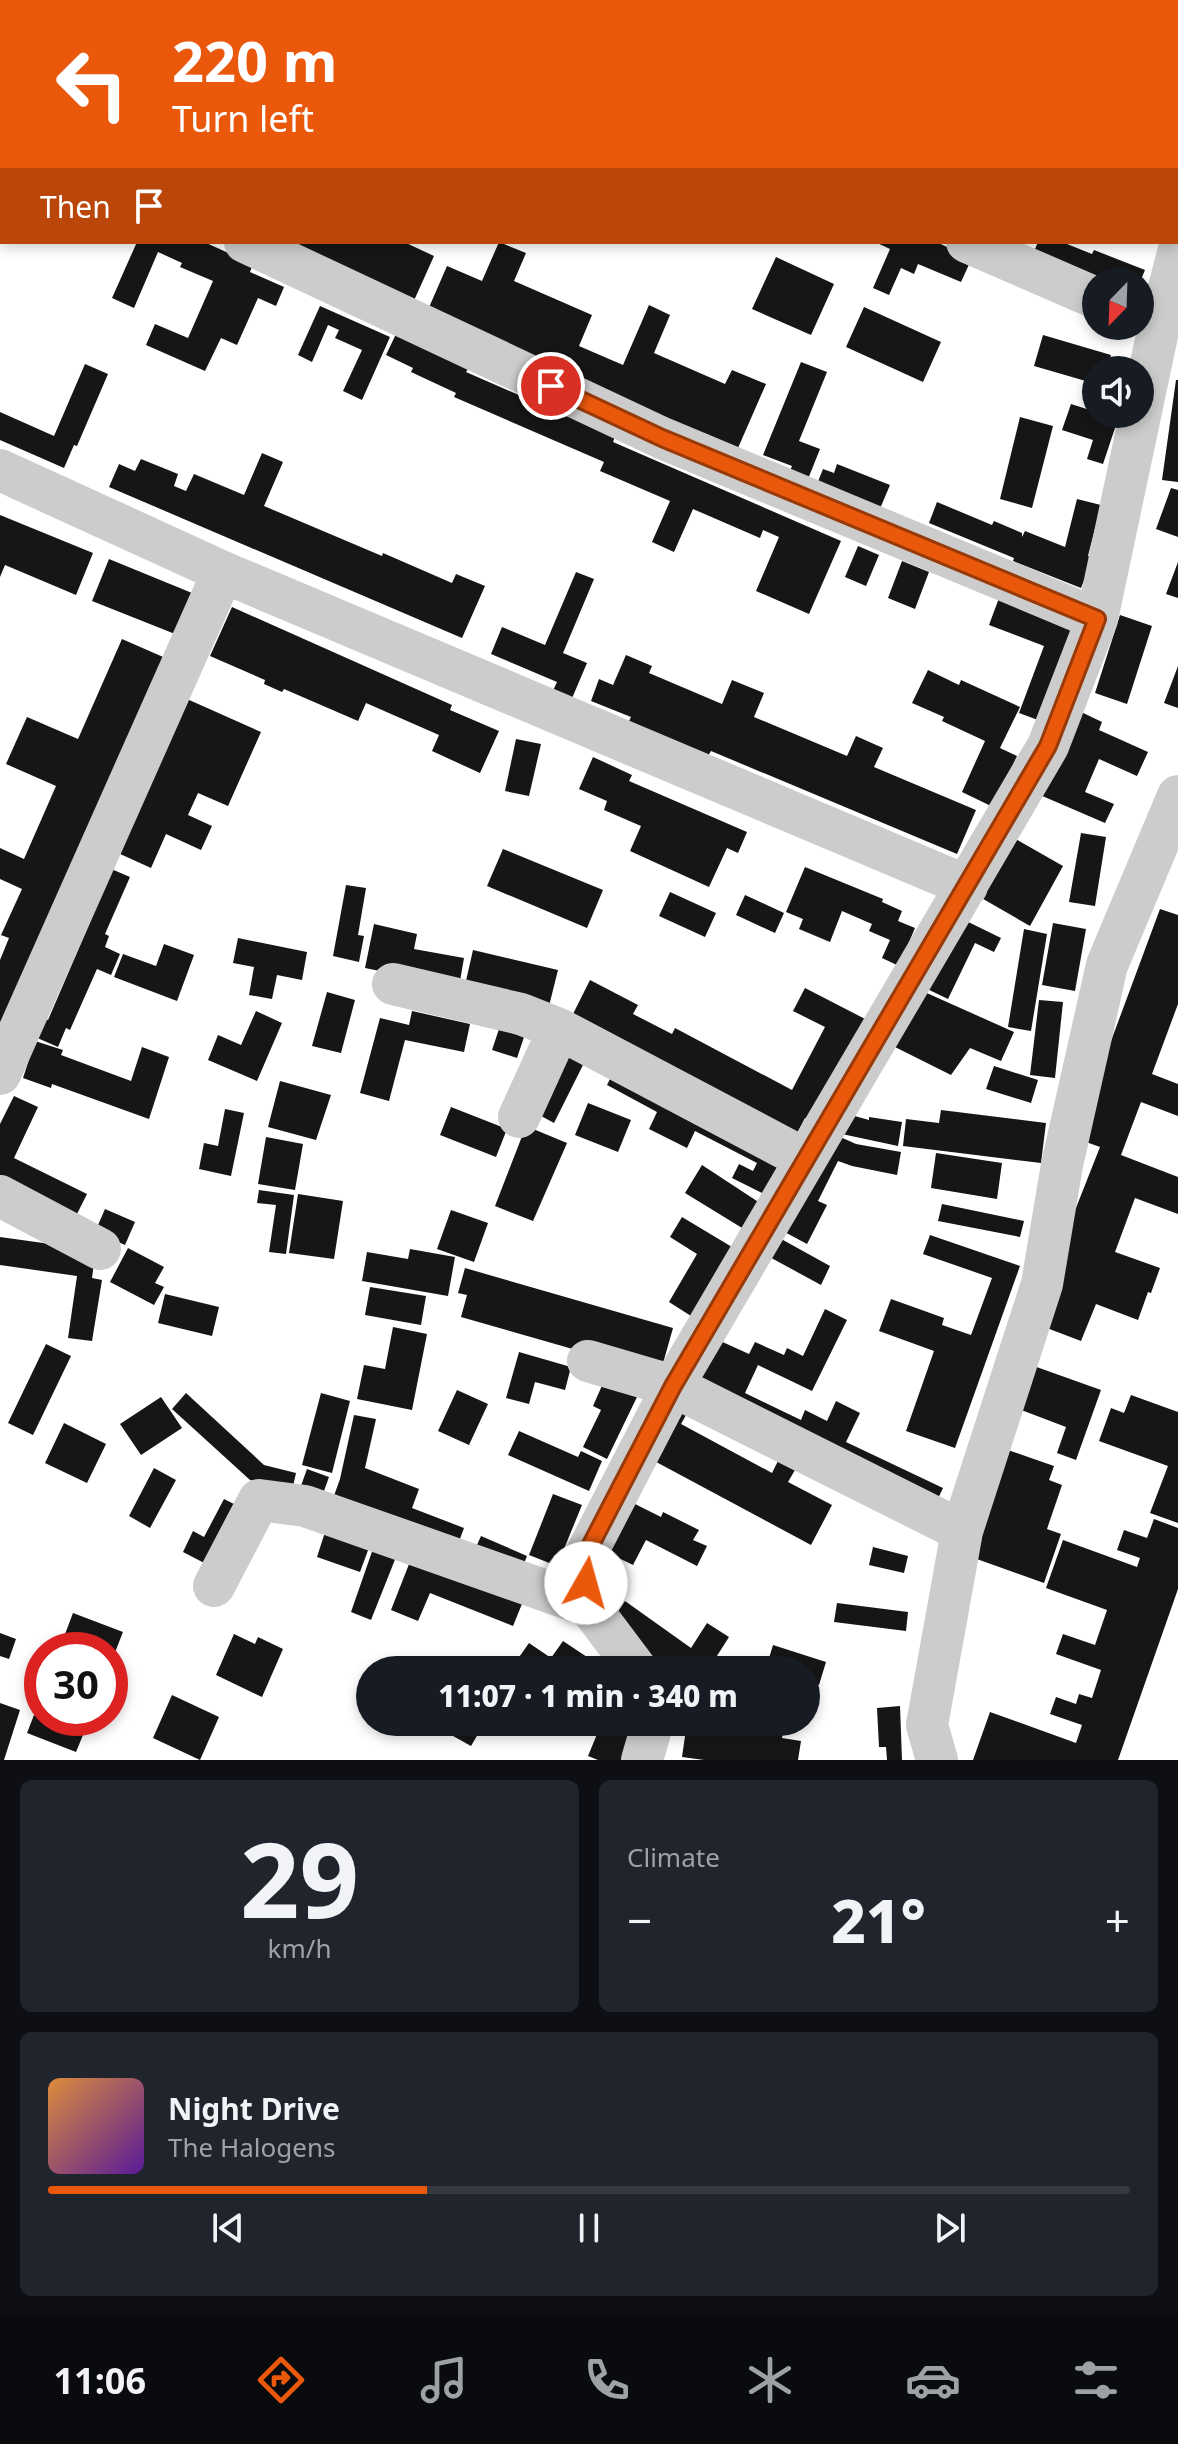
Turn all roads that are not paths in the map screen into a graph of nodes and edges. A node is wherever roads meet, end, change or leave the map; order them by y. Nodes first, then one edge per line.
1 (249, 244) edge
2 (972, 244) edge
3 (1178, 253) edge
4 (1082, 292) edge
5 (1161, 308) edge
6 (0, 470) edge
7 (223, 572) junction
8 (1097, 619) junction
9 (1178, 796) edge
10 (967, 886) junction
11 (393, 984) dead end
12 (559, 1029) junction
13 (0, 1074) edge
14 (519, 1117) dead end
15 (805, 1159) junction
16 (0, 1196) edge
17 (100, 1249) dead end
18 (588, 1361) dead end
19 (673, 1386) junction
20 (962, 1531) junction
21 (214, 1586) dead end
22 (589, 1606) junction
23 (626, 1656) edge
24 (649, 1736) edge
25 (642, 1760) edge
26 (937, 1760) edge

1 - 8 street
2 - 4 street
3 - 5 street
5 - 8 street
6 - 7 street
7 - 10 street
7 - 13 street
8 - 10 street
9 - 20 street
10 - 15 street
11 - 12 street
12 - 14 street
12 - 15 street
15 - 19 street
16 - 17 street
18 - 19 street
19 - 20 street
19 - 22 street
20 - 26 street
21 - 22 street
22 - 23 street
24 - 25 street

